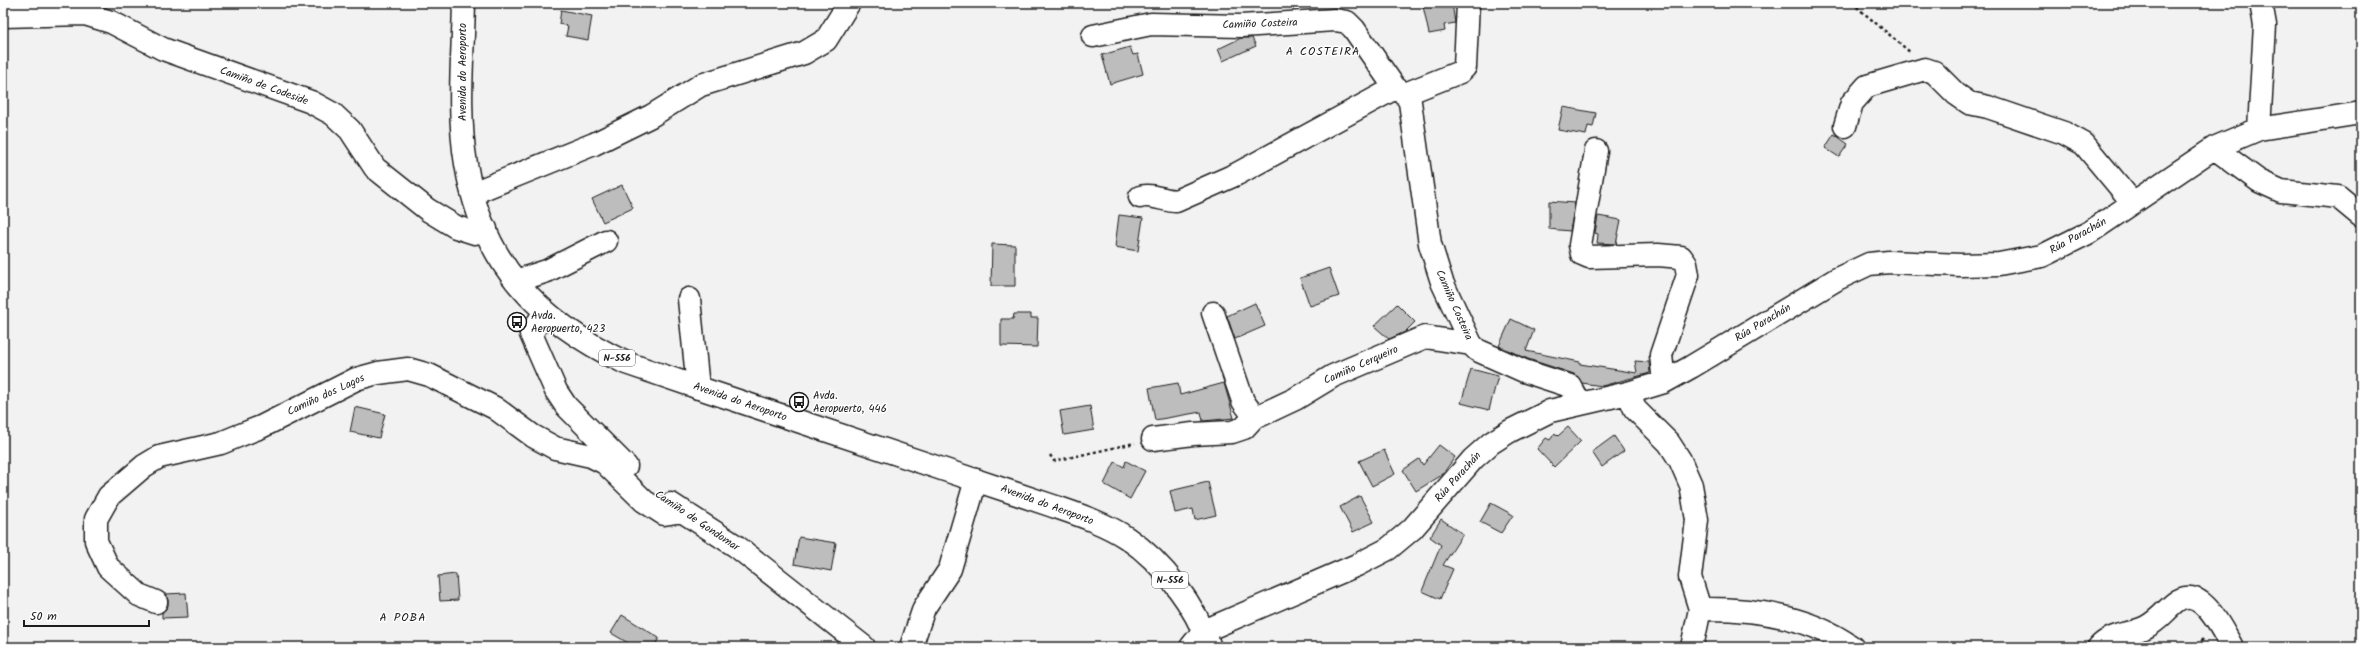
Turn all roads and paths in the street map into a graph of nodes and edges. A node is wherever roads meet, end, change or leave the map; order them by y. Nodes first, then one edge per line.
1 (464, 3) edge
2 (849, 3) edge
3 (1468, 3) edge
4 (1852, 3) edge
5 (2261, 3) edge
6 (3, 16) edge
7 (1093, 36) dead end
8 (1925, 69) junction
9 (1400, 91) junction
10 (2361, 113) edge
11 (1845, 126) dead end
12 (2258, 129) junction
13 (2214, 148) junction
14 (1596, 151) dead end
15 (473, 193) junction
16 (1140, 197) dead end
17 (2133, 203) junction
18 (2361, 216) edge
19 (486, 229) junction
20 (606, 241) dead end
21 (516, 281) junction
22 (689, 299) dead end
23 (544, 313) junction
24 (1213, 313) dead end
25 (1471, 344) junction
26 (1664, 382) junction
27 (698, 388) junction
28 (1628, 393) junction
29 (1579, 403) junction
30 (1256, 415) junction
31 (1153, 439) joint
32 (1050, 455) dead end
33 (976, 480) junction
34 (683, 511) junction
35 (156, 602) dead end
36 (1700, 609) junction
37 (1201, 642) edge
38 (864, 647) edge
39 (911, 647) edge
40 (1692, 647) edge
41 (1852, 647) edge
42 (2099, 647) edge
43 (2232, 647) edge

1 - 15 street, Avenida do Aeroporto / N-556
2 - 15 street
3 - 9 street
4 - 8 path
5 - 12 street
6 - 19 street, Camiño de Codeside
7 - 9 street, Camiño Costeira
8 - 11 street
8 - 17 street
9 - 16 street
9 - 25 street, Camiño Costeira
10 - 12 street, Rúa Parachán
12 - 13 street, Rúa Parachán
13 - 17 street, Rúa Parachán
13 - 18 street
14 - 26 street
15 - 19 street, Avenida do Aeroporto / N-556
17 - 26 street, Rúa Parachán
19 - 21 street, Avenida do Aeroporto / N-556
20 - 21 street
21 - 23 street, Avenida do Aeroporto / N-556
22 - 27 street
23 - 27 street, Avenida do Aeroporto / N-556
23 - 34 street, Camiño de Gondomar
24 - 30 street
25 - 29 street, Camiño Costeira
25 - 30 street, Camiño Cerqueiro
26 - 28 street, Rúa Parachán
27 - 33 street, Avenida do Aeroporto / N-556
28 - 29 street, Rúa Parachán
28 - 36 street
29 - 37 street, Rúa Parachán
30 - 31 street, Camiño Cerqueiro
31 - 32 path
33 - 37 street, Avenida do Aeroporto / N-556
33 - 39 street
34 - 35 street, Camiño dos Lagos
34 - 38 street, Camiño de Gondomar
36 - 40 street
36 - 41 street
42 - 43 street

